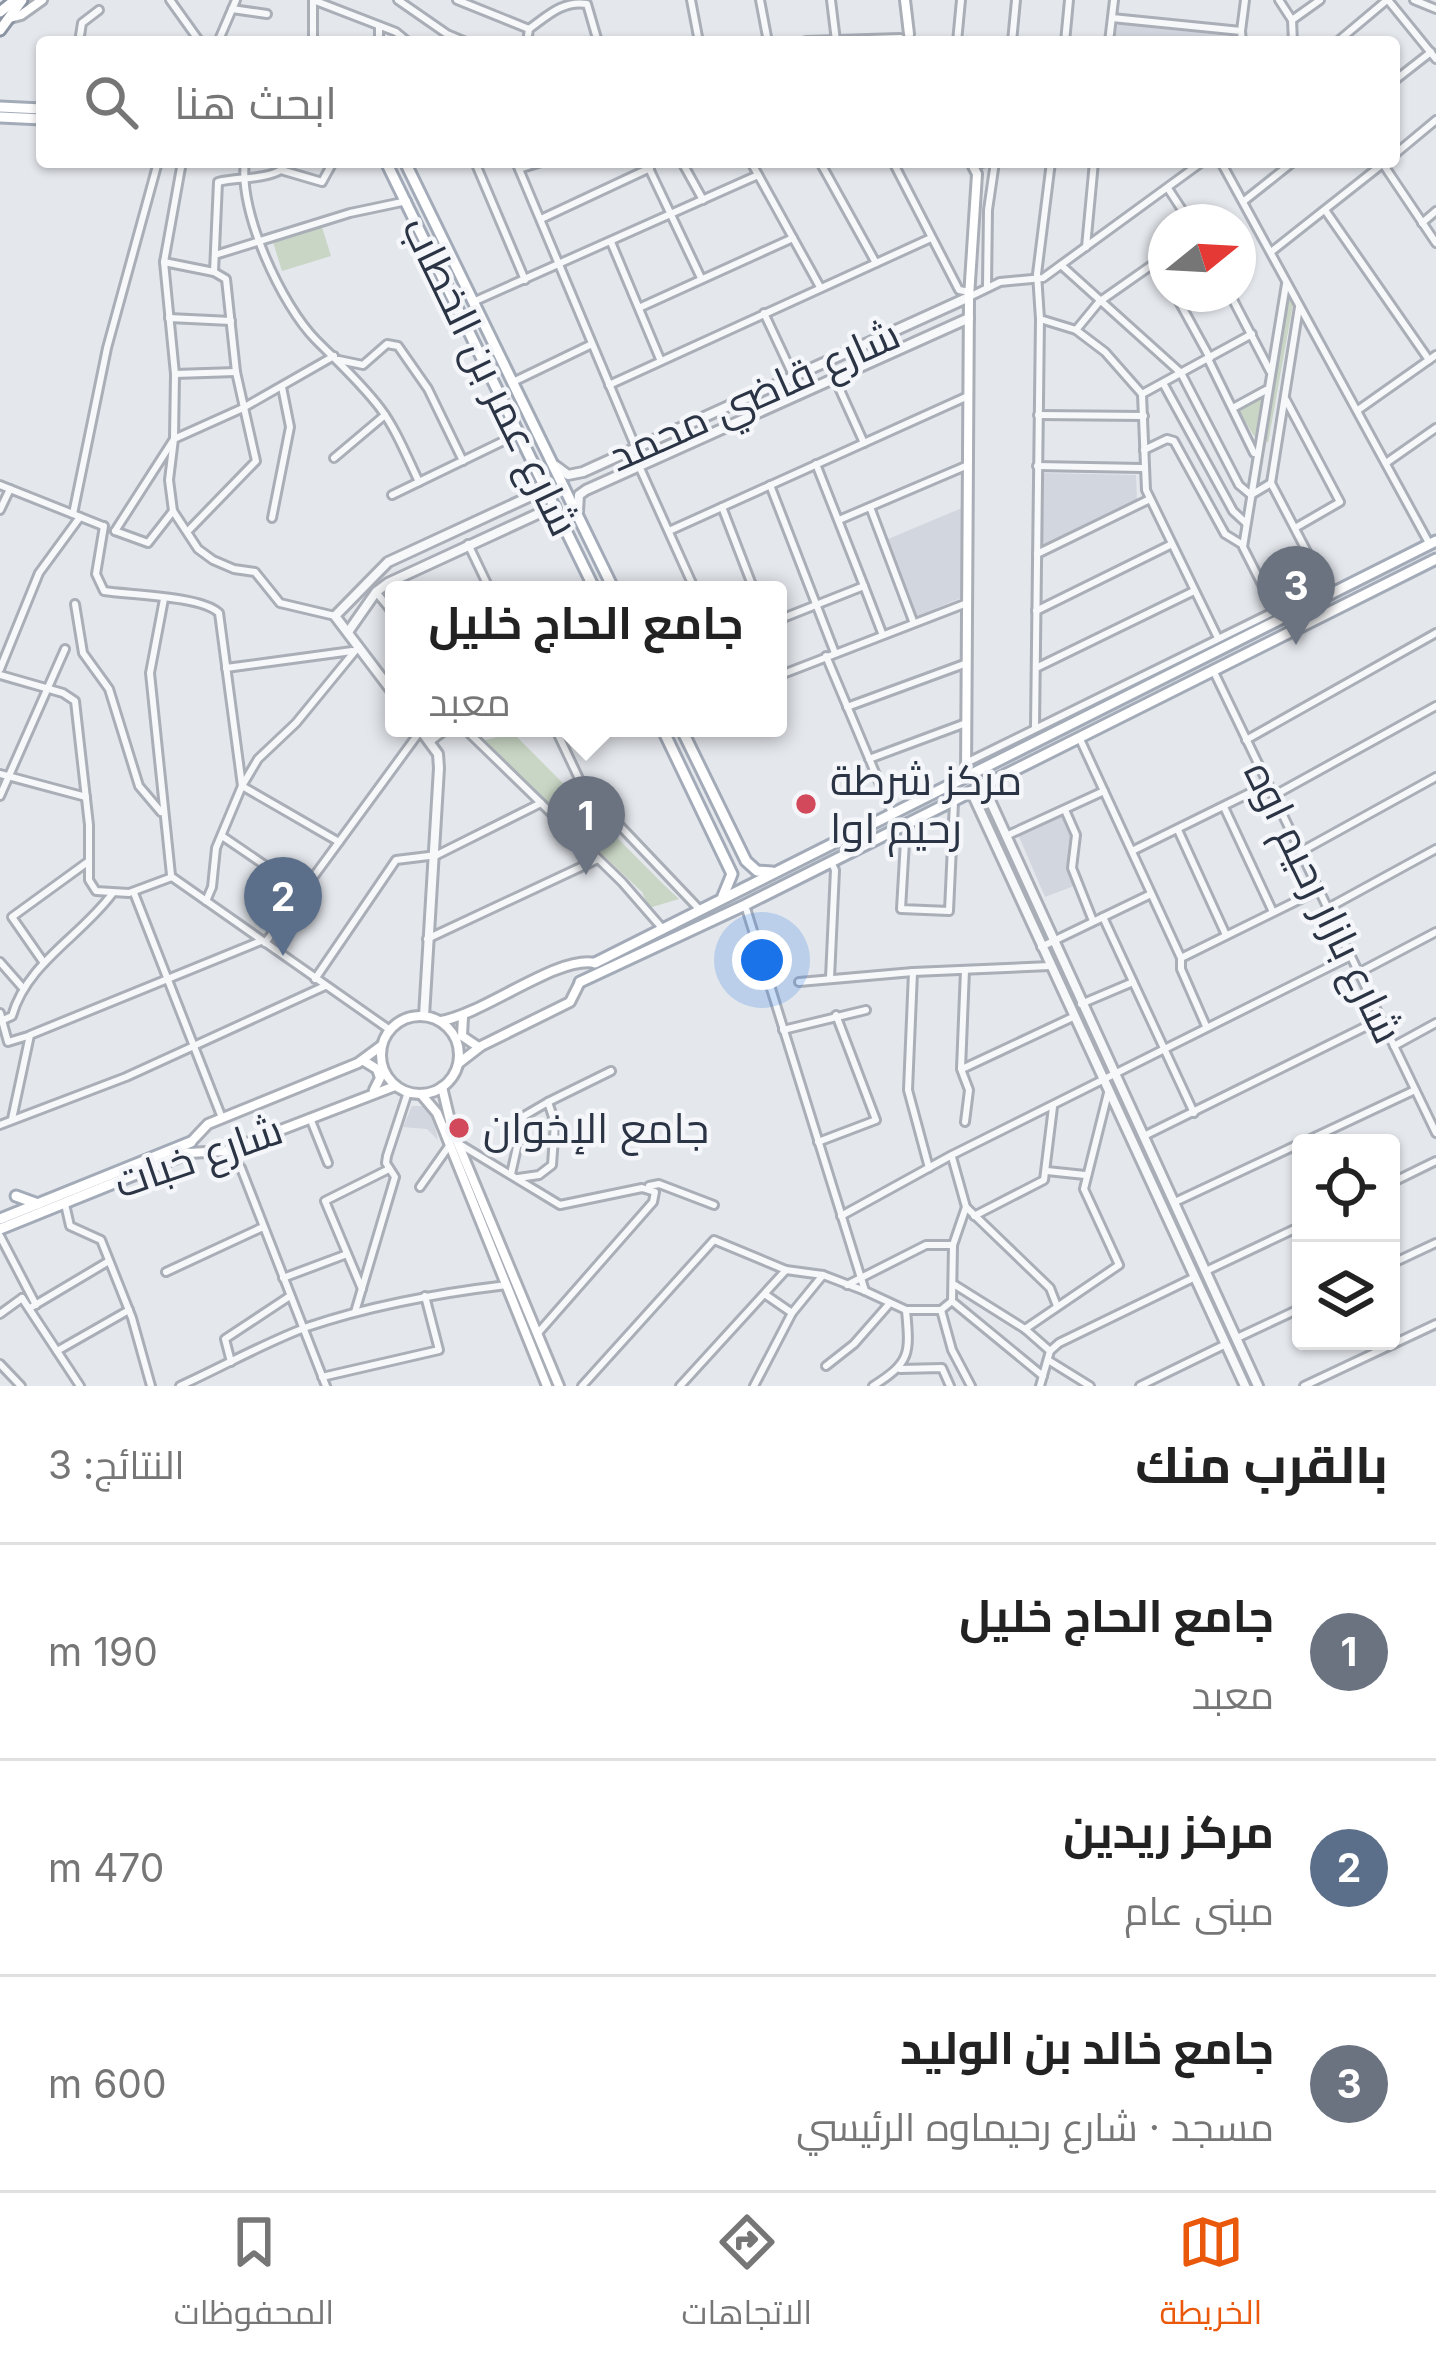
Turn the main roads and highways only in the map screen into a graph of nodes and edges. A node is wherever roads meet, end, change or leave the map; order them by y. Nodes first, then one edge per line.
1 (19, 0) edge
2 (42, 0) edge
3 (905, 0) edge
4 (4, 15) edge
5 (0, 30) edge
6 (905, 36) edge
7 (36, 109) edge
8 (1, 112) edge
9 (36, 118) edge
10 (389, 168) edge
11 (408, 168) edge
12 (981, 168) edge
13 (458, 270) junction
14 (444, 277) junction
15 (491, 338) junction
16 (477, 345) junction
17 (1433, 542) edge
18 (1436, 559) edge
19 (592, 581) edge
20 (610, 581) edge
21 (666, 737) edge
22 (686, 737) edge
23 (966, 776) junction
24 (708, 782) junction
25 (693, 791) junction
26 (887, 815) junction
27 (862, 828) junction
28 (890, 832) junction
29 (869, 842) junction
30 (749, 865) junction
31 (777, 871) junction
32 (733, 874) junction
33 (717, 902) junction
34 (595, 963) joint
35 (580, 982) joint
36 (463, 1015) junction
37 (440, 1021) junction
38 (382, 1045) junction
39 (479, 1047) junction
40 (363, 1061) junction
41 (458, 1064) junction
42 (397, 1085) junction
43 (442, 1087) junction
44 (373, 1091) junction
45 (421, 1094) junction
46 (438, 1104) junction
47 (454, 1144) junction
48 (189, 1148) junction
49 (8, 1197) edge
50 (38, 1204) junction
51 (12, 1214) junction
52 (0, 1219) edge
53 (0, 1232) edge
54 (552, 1383) edge

1 - 4 main road
2 - 4 main road
3 - 6 main road
4 - 5 main road
7 - 8 main road
8 - 9 main road
10 - 14 main road, شارع عمر بن الخطاب
11 - 13 main road, شارع عمر بن الخطاب
12 - 23 main road
13 - 14 main road
13 - 15 main road, شارع عمر بن الخطاب
14 - 16 main road, شارع عمر بن الخطاب
15 - 16 main road
15 - 20 main road, شارع عمر بن الخطاب
16 - 19 main road, شارع عمر بن الخطاب
17 - 23 main road
18 - 28 main road
21 - 25 main road
22 - 24 main road
23 - 26 main road
24 - 25 main road
24 - 30 main road
25 - 32 main road
26 - 27 main road
26 - 28 main road
27 - 29 main road
27 - 31 main road
28 - 29 main road
29 - 35 main road
30 - 31 main road
30 - 32 main road
31 - 33 main road
32 - 33 main road
33 - 34 main road
34 - 36 main road
35 - 39 main road
36 - 37 main road
36 - 39 main road
37 - 38 main road
37 - 41 main road
38 - 40 main road, شارع خبات
38 - 42 main road
39 - 41 main road
40 - 44 main road
40 - 48 main road, شارع خبات
41 - 43 main road
42 - 44 main road, شارع خبات
42 - 45 main road
43 - 45 main road
43 - 46 main road
44 - 48 main road, شارع خبات
45 - 46 main road
46 - 47 main road
47 - 54 main road
47 - 54 main road
48 - 50 main road, شارع خبات
48 - 53 main road, شارع خبات
49 - 50 main road
49 - 51 main road
50 - 51 main road, شارع خبات
51 - 52 main road, شارع خبات

